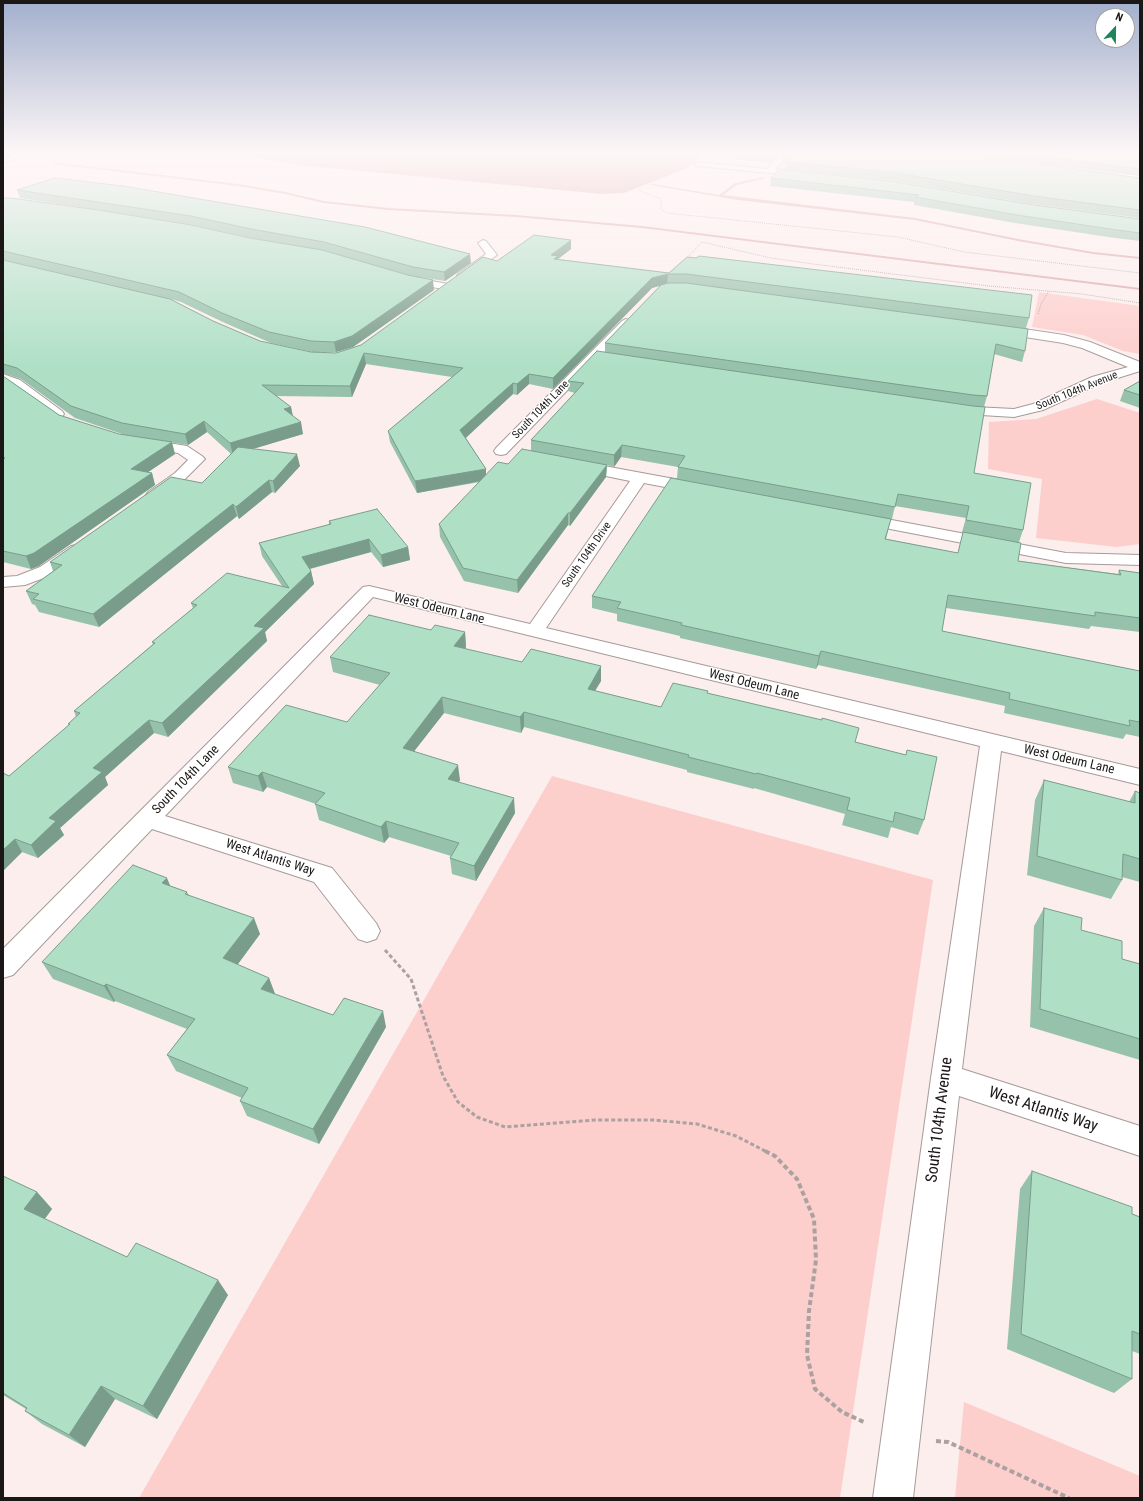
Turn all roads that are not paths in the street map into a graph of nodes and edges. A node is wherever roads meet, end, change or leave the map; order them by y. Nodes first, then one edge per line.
1 (483, 243) dead end
2 (393, 276) edge
3 (448, 286) junction
4 (435, 296) edge
5 (635, 313) edge
6 (984, 328) edge
7 (593, 356) junction
8 (609, 358) edge
9 (1140, 367) edge
10 (3, 378) edge
11 (945, 409) edge
12 (69, 422) edge
13 (130, 441) edge
14 (509, 453) dead end
15 (563, 463) edge
16 (640, 478) junction
17 (710, 491) edge
18 (142, 504) edge
19 (841, 516) edge
20 (91, 540) edge
21 (1140, 560) edge
22 (11, 582) edge
23 (369, 591) joint
24 (534, 632) junction
25 (991, 742) junction
26 (1140, 777) edge
27 (148, 819) junction
28 (367, 931) road end
29 (3, 967) edge
30 (946, 1078) junction
31 (1140, 1141) edge
32 (893, 1498) edge

1 - 3 street
2 - 3 street
3 - 4 street
5 - 7 street, South 104th Lane
6 - 9 street
7 - 8 street
7 - 14 street, South 104th Lane
9 - 11 street, South 104th Avenue
10 - 12 street
13 - 18 street
15 - 16 street
16 - 17 street
16 - 24 street, South 104th Drive
19 - 21 street
20 - 22 street
23 - 24 street, West Odeum Lane
23 - 27 street, South 104th Lane
24 - 25 street, West Odeum Lane
25 - 26 street, West Odeum Lane
25 - 30 street, South 104th Avenue
27 - 28 street, West Atlantis Way
27 - 29 street, South 104th Lane
30 - 31 street, West Atlantis Way
30 - 32 street, South 104th Avenue

